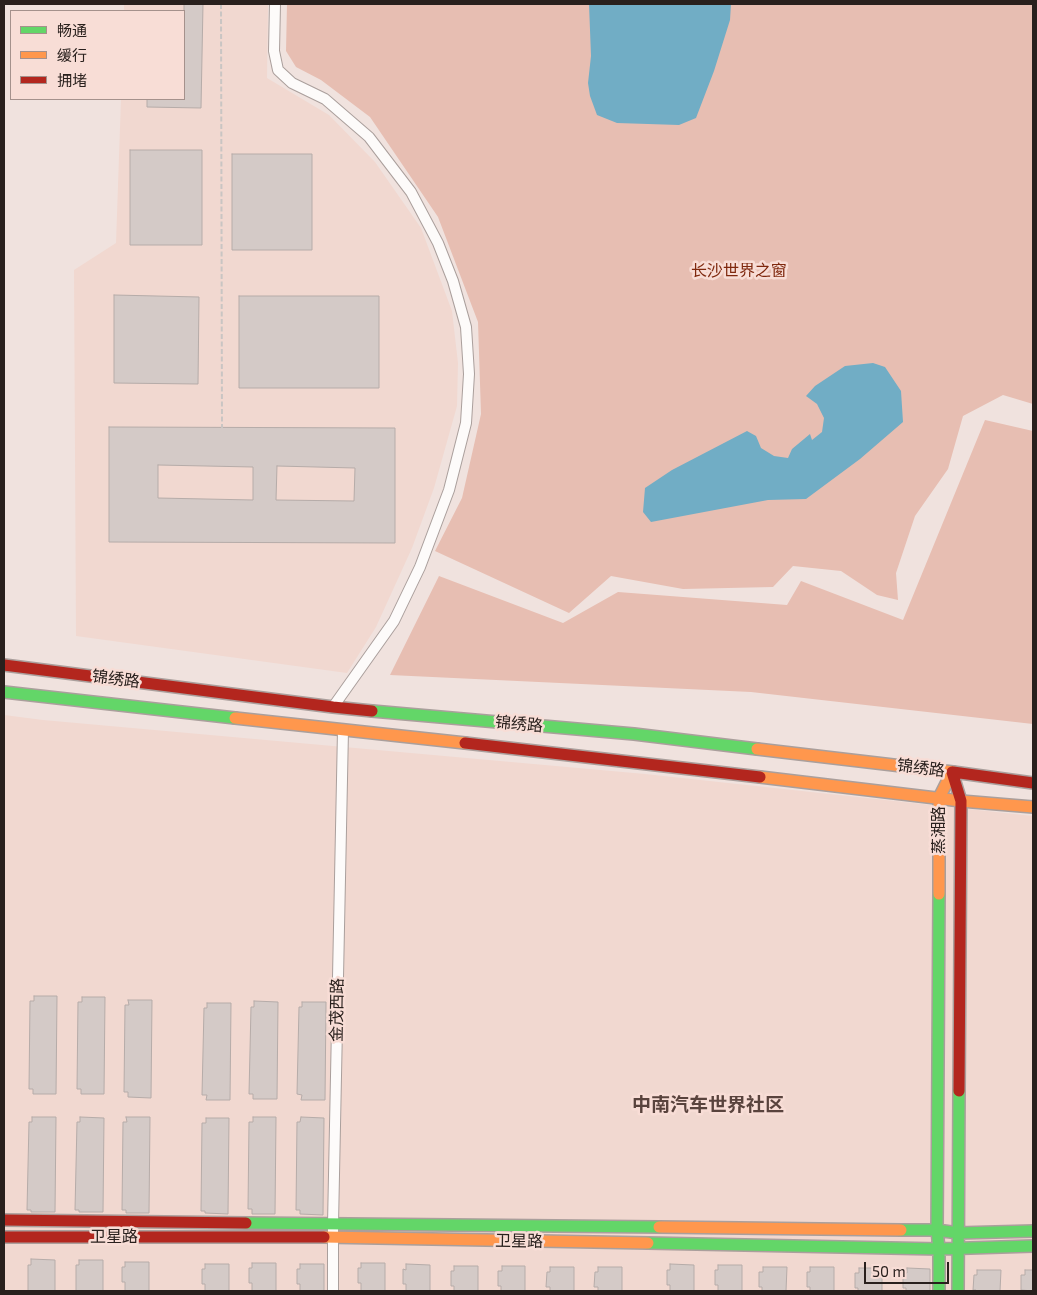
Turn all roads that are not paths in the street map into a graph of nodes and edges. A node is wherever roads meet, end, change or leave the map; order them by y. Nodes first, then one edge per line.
1 (275, 4) edge
2 (4, 665) edge
3 (4, 692) edge
4 (333, 707) junction
5 (343, 730) junction
6 (952, 772) junction
7 (1033, 784) edge
8 (939, 798) junction
9 (961, 801) junction
10 (1033, 807) edge
11 (4, 1220) edge
12 (333, 1224) junction
13 (937, 1230) junction
14 (1033, 1231) edge
15 (958, 1233) junction
16 (4, 1237) edge
17 (333, 1237) junction
18 (1033, 1246) edge
19 (959, 1247) junction
20 (939, 1249) junction
21 (334, 1291) edge
22 (939, 1291) edge
23 (958, 1291) edge

1 - 4 street
2 - 4 street, 锦绣路
3 - 5 street, 锦绣路
4 - 6 street, 锦绣路
5 - 8 street, 锦绣路
5 - 12 street, 金茂西路
6 - 7 street, 锦绣路
6 - 8 street, 蒸湘路
6 - 9 street, 蒸湘路
8 - 9 street, 锦绣路
8 - 13 street, 蒸湘路
9 - 10 street, 锦绣路
9 - 15 street, 蒸湘路
11 - 12 street
12 - 13 street
12 - 17 street, 金茂西路
13 - 15 street
13 - 20 street, 蒸湘路
14 - 15 street
15 - 19 street, 蒸湘路
16 - 17 street, 卫星路
17 - 20 street, 卫星路
17 - 21 street, 金茂西路
18 - 19 street, 卫星路
19 - 20 street, 卫星路
19 - 23 street, 蒸湘路
20 - 22 street, 蒸湘路

